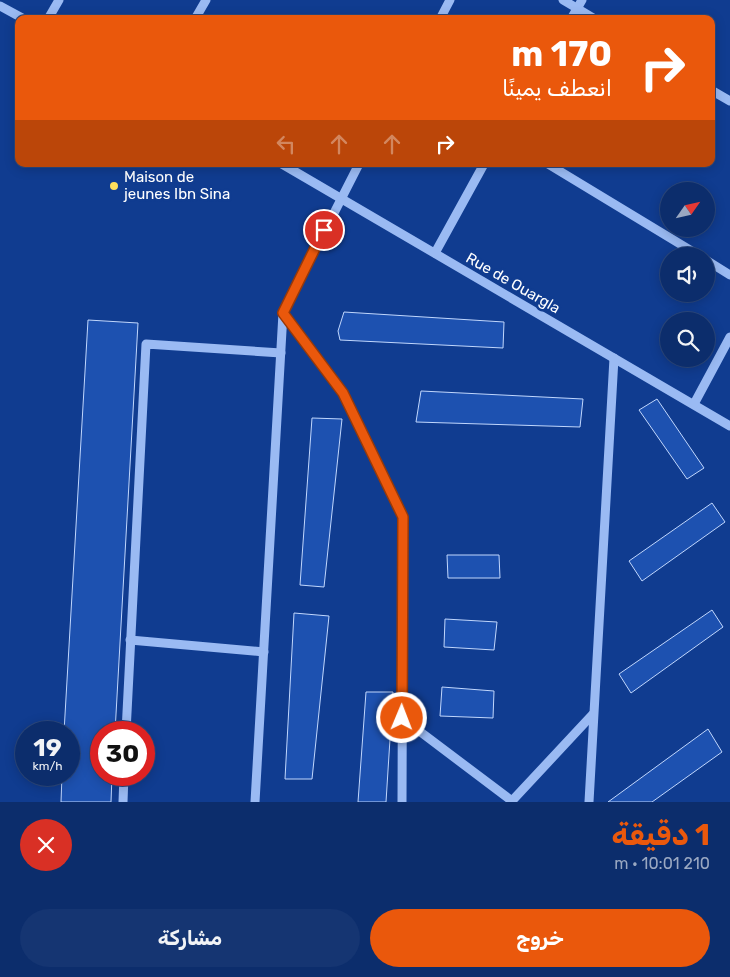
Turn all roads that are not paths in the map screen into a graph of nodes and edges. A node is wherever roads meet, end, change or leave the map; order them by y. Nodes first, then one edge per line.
1 (59, 0) edge
2 (206, 0) edge
3 (450, 0) edge
4 (563, 0) edge
5 (580, 4) edge
6 (0, 6) edge
7 (17, 15) edge
8 (50, 15) edge
9 (198, 15) edge
10 (442, 15) edge
11 (573, 15) edge
12 (591, 15) edge
13 (715, 92) edge
14 (730, 101) edge
15 (287, 167) edge
16 (357, 167) edge
17 (482, 167) edge
18 (553, 167) edge
19 (340, 197) junction
20 (685, 247) edge
21 (435, 253) junction
22 (715, 265) edge
23 (730, 274) edge
24 (283, 313) junction
25 (730, 337) edge
26 (281, 353) junction
27 (614, 358) junction
28 (694, 404) junction
29 (730, 426) edge
30 (130, 640) junction
31 (264, 652) junction
32 (593, 714) junction
33 (402, 718) junction
34 (126, 721) edge
35 (124, 786) edge
36 (123, 802) edge
37 (255, 802) edge
38 (402, 802) edge
39 (512, 802) edge
40 (588, 802) edge

1 - 8 street
2 - 9 street
3 - 10 street
4 - 5 street
5 - 11 street
5 - 12 street
6 - 7 street
13 - 14 street
15 - 19 street, Rue de Ouargla
16 - 19 street
17 - 21 street
18 - 20 street
19 - 21 street, Rue de Ouargla
19 - 24 street
21 - 27 street, Rue de Ouargla
22 - 23 street
24 - 26 street
24 - 33 street
25 - 28 street
26 - 30 street
26 - 31 street
27 - 28 street, Rue de Ouargla
27 - 32 street
28 - 29 street, Rue de Ouargla
30 - 31 street
30 - 34 street
31 - 37 street
32 - 39 street
32 - 40 street
33 - 38 street
33 - 39 street
35 - 36 street

